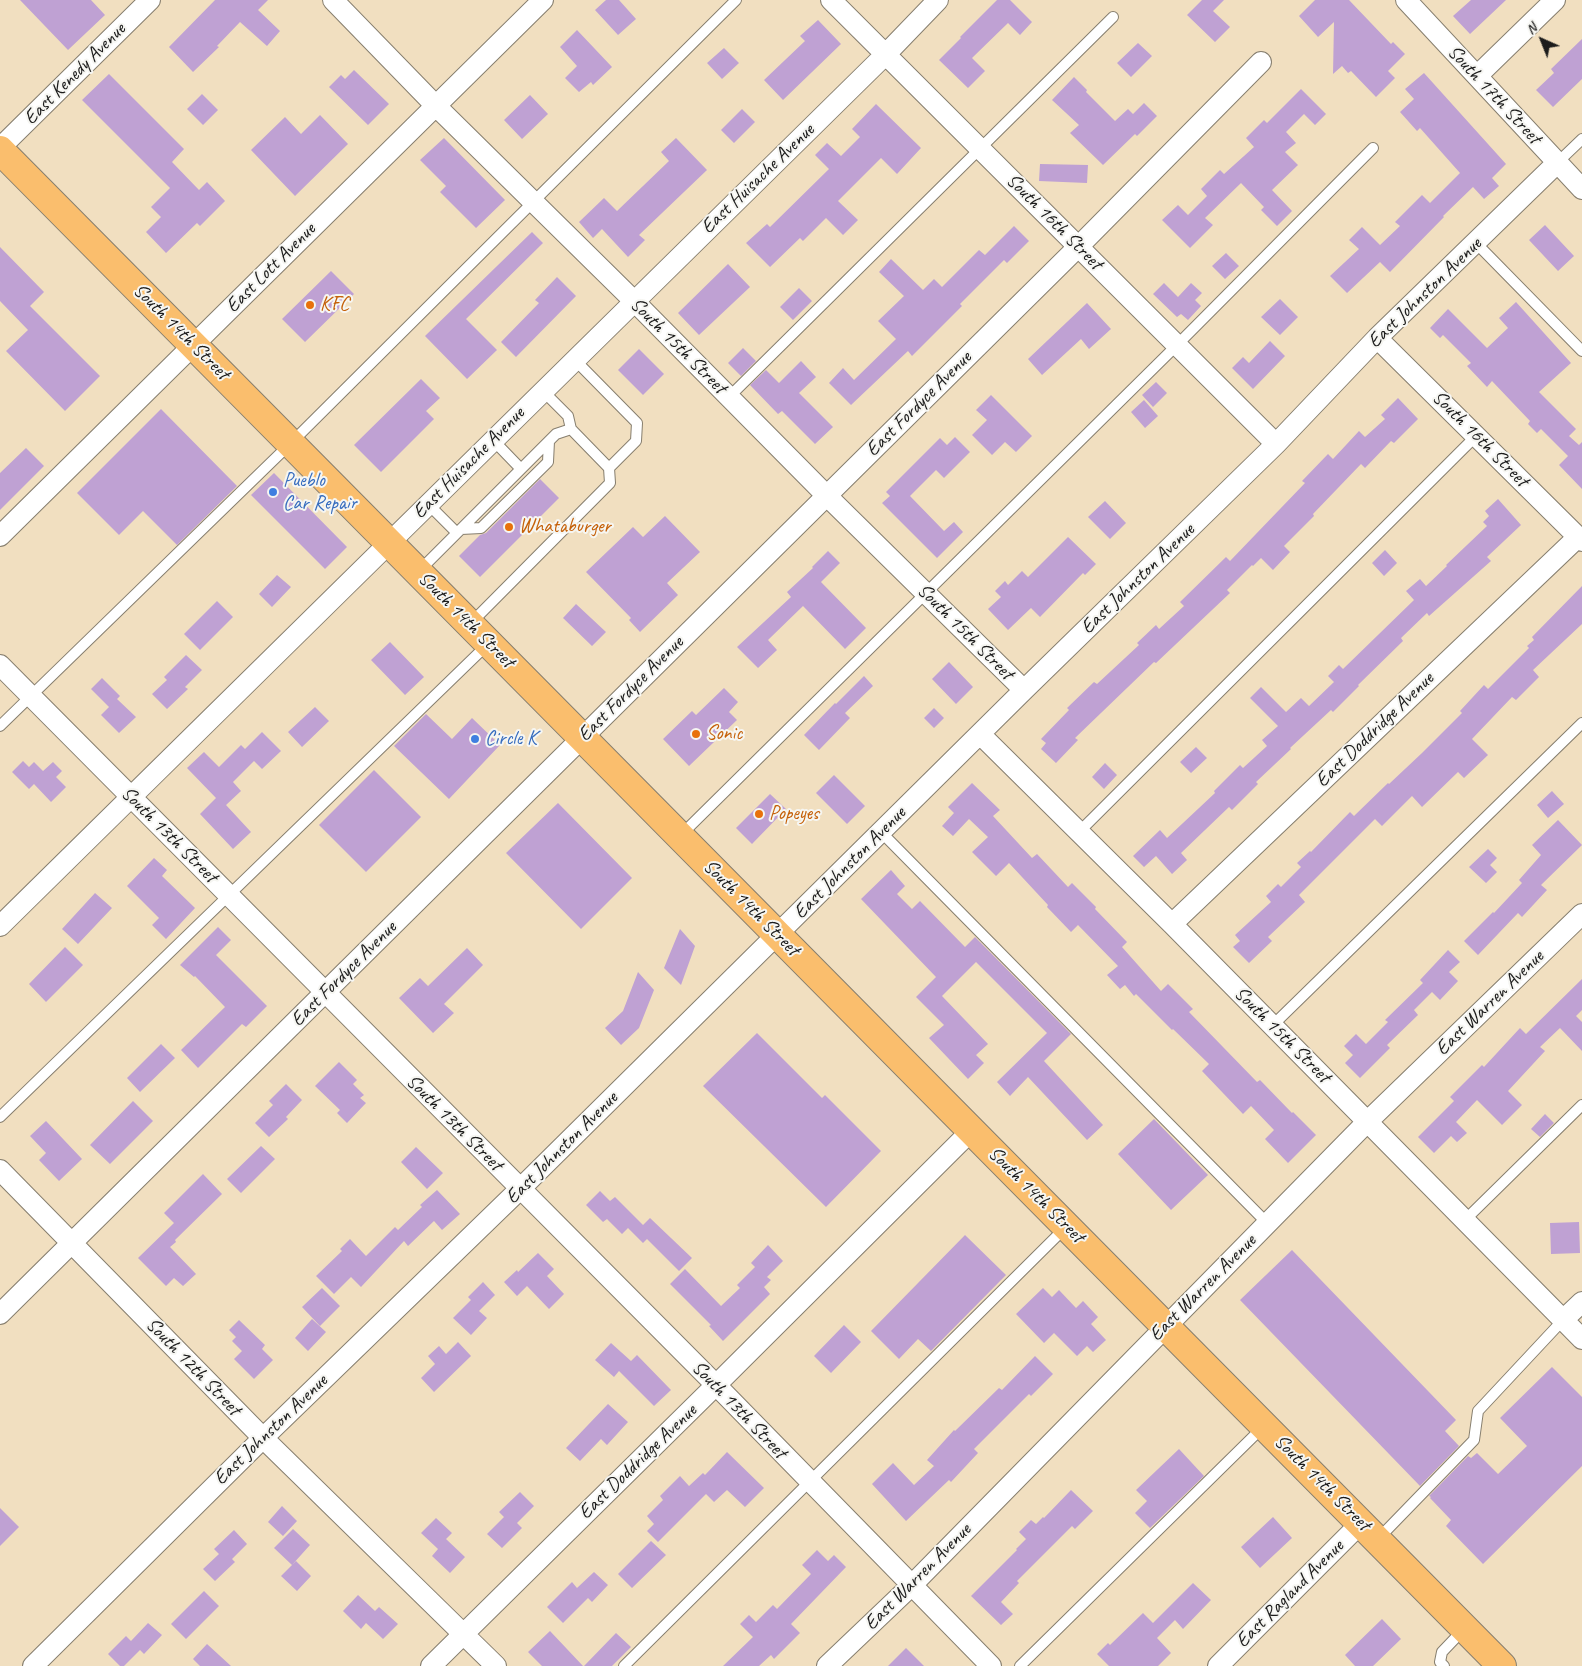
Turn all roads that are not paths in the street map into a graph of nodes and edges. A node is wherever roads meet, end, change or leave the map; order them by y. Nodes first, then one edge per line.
1 (150, 0) edge
2 (333, 0) edge
3 (542, 0) edge
4 (736, 0) edge
5 (831, 0) edge
6 (938, 0) edge
7 (1406, 0) edge
8 (1555, 0) edge
9 (1113, 17) dead end
10 (886, 54) junction
11 (1261, 62) dead end
12 (1477, 76) junction
13 (436, 106) junction
14 (1582, 139) edge
15 (980, 148) junction
16 (1373, 148) dead end
17 (0, 149) edge
18 (1557, 164) junction
19 (1582, 189) edge
20 (533, 202) junction
21 (1476, 243) junction
22 (1078, 247) junction
23 (634, 301) junction
24 (1377, 338) junction
25 (194, 345) junction
26 (1177, 345) junction
27 (1582, 350) edge
28 (574, 359) junction
29 (543, 391) junction
30 (729, 397) junction
31 (571, 429) junction
32 (1476, 436) junction
33 (493, 440) junction
34 (549, 442) junction
35 (291, 443) junction
36 (1276, 444) junction
37 (610, 468) junction
38 (521, 469) junction
39 (826, 495) junction
40 (428, 504) junction
41 (459, 531) junction
42 (0, 536) edge
43 (1580, 539) edge
44 (389, 543) junction
45 (418, 572) junction
46 (926, 593) junction
47 (480, 633) junction
48 (0, 665) edge
49 (1024, 690) junction
50 (30, 696) junction
51 (1582, 723) edge
52 (0, 726) edge
53 (980, 734) junction
54 (583, 736) junction
55 (131, 797) junction
56 (881, 832) junction
57 (1080, 832) junction
58 (680, 836) junction
59 (228, 895) junction
60 (1582, 914) edge
61 (1172, 924) junction
62 (0, 926) edge
63 (777, 935) junction
64 (325, 994) junction
65 (1272, 1026) junction
66 (1582, 1105) edge
67 (0, 1116) edge
68 (1367, 1122) junction
69 (972, 1130) junction
70 (0, 1170) edge
71 (520, 1189) junction
72 (1465, 1220) junction
73 (1267, 1223) junction
74 (1067, 1226) junction
75 (72, 1243) junction
76 (1582, 1302) edge
77 (0, 1314) edge
78 (1563, 1320) junction
79 (1166, 1325) junction
80 (1582, 1338) edge
81 (716, 1385) junction
82 (1265, 1425) junction
83 (263, 1438) junction
84 (810, 1482) junction
85 (1369, 1531) junction
86 (911, 1586) junction
87 (1465, 1628) junction
88 (464, 1633) junction
89 (33, 1666) edge
90 (431, 1666) edge
91 (496, 1666) edge
92 (624, 1666) edge
93 (828, 1666) edge
94 (991, 1666) edge
95 (1020, 1666) edge
96 (1218, 1666) edge
97 (1444, 1666) edge
98 (1502, 1666) edge

1 - 17 street, East Kenedy Avenue
2 - 13 street, South 15th Street
3 - 13 street, East Lott Avenue
4 - 20 lane
5 - 10 street, South 16th Street
6 - 10 street, East Huisache Avenue
7 - 12 street, South 17th Street
8 - 12 street
9 - 15 lane
10 - 15 street, South 16th Street
10 - 23 street, East Huisache Avenue
11 - 22 street, East Fordyce Avenue
12 - 18 street, South 17th Street
13 - 20 street, South 15th Street
13 - 25 street, East Lott Avenue
14 - 18 lane
15 - 22 street, South 16th Street
15 - 30 lane
16 - 26 lane
17 - 25 main road, South 14th Street
18 - 19 street, South 17th Street
18 - 21 street, East Johnston Avenue
20 - 23 street, South 15th Street
20 - 35 lane
21 - 24 street, East Johnston Avenue
21 - 27 lane
22 - 26 street, South 16th Street
22 - 39 street, East Fordyce Avenue
23 - 28 street, East Huisache Avenue
23 - 30 street, South 15th Street
24 - 32 street, South 16th Street
24 - 36 street, East Johnston Avenue
25 - 35 main road, South 14th Street
25 - 42 street, East Lott Avenue
26 - 36 street, South 16th Street
26 - 46 lane
28 - 29 street, East Huisache Avenue
28 - 37 lane
29 - 31 lane
29 - 33 street, East Huisache Avenue
30 - 39 street, South 15th Street
31 - 34 lane
31 - 37 lane
32 - 43 street, South 16th Street
32 - 57 lane
33 - 38 lane
33 - 40 street, East Huisache Avenue
34 - 38 lane
34 - 41 lane
35 - 44 main road, South 14th Street
35 - 50 lane
36 - 49 street, East Johnston Avenue
37 - 47 lane
38 - 41 lane
39 - 46 street, South 15th Street
39 - 54 street, East Fordyce Avenue
40 - 41 lane
40 - 44 street, East Huisache Avenue
41 - 45 lane
43 - 61 street, East Doddridge Avenue
44 - 45 main road, South 14th Street
44 - 55 street, East Huisache Avenue
45 - 47 main road, South 14th Street
46 - 49 street, South 15th Street
46 - 58 lane
47 - 54 main road, South 14th Street
47 - 59 lane
48 - 50 street, South 13th Street
49 - 53 street, East Johnston Avenue
50 - 52 lane
50 - 55 street, South 13th Street
51 - 65 lane
53 - 56 street, East Johnston Avenue
53 - 57 street, South 15th Street
54 - 58 main road, South 14th Street
54 - 64 street, East Fordyce Avenue
55 - 59 street, South 13th Street
55 - 62 street, East Huisache Avenue
56 - 63 street, East Johnston Avenue
56 - 73 lane
57 - 61 street, South 15th Street
58 - 63 main road, South 14th Street
59 - 64 street, South 13th Street
59 - 67 lane
60 - 68 street, East Warren Avenue
61 - 65 street, South 15th Street
63 - 69 main road, South 14th Street
63 - 71 street, East Johnston Avenue
64 - 71 street, South 13th Street
64 - 75 street, East Fordyce Avenue
65 - 68 street, South 15th Street
66 - 72 lane
68 - 72 street, South 15th Street
68 - 73 street, East Warren Avenue
69 - 74 main road, South 14th Street
69 - 81 street, East Doddridge Avenue
70 - 75 street, South 12th Street
71 - 81 street, South 13th Street
71 - 83 street, East Johnston Avenue
72 - 78 street, South 15th Street
73 - 79 street, East Warren Avenue
74 - 79 main road, South 14th Street
74 - 84 lane
75 - 77 street, East Fordyce Avenue
75 - 83 street, South 12th Street
76 - 78 street
78 - 80 street, South 15th Street
78 - 85 lane
79 - 82 main road, South 14th Street
79 - 86 street, East Warren Avenue
81 - 84 street, South 13th Street
81 - 88 street, East Doddridge Avenue
82 - 85 main road, South 14th Street
82 - 95 lane
83 - 88 street, South 12th Street
83 - 89 street, East Johnston Avenue
84 - 86 street, South 13th Street
84 - 92 lane
85 - 87 main road, South 14th Street
85 - 96 street, East Ragland Avenue
86 - 93 street, East Warren Avenue
86 - 94 street, South 13th Street
87 - 97 lane
87 - 98 main road, South 14th Street
88 - 90 street, East Doddridge Avenue
88 - 91 street, South 12th Street

